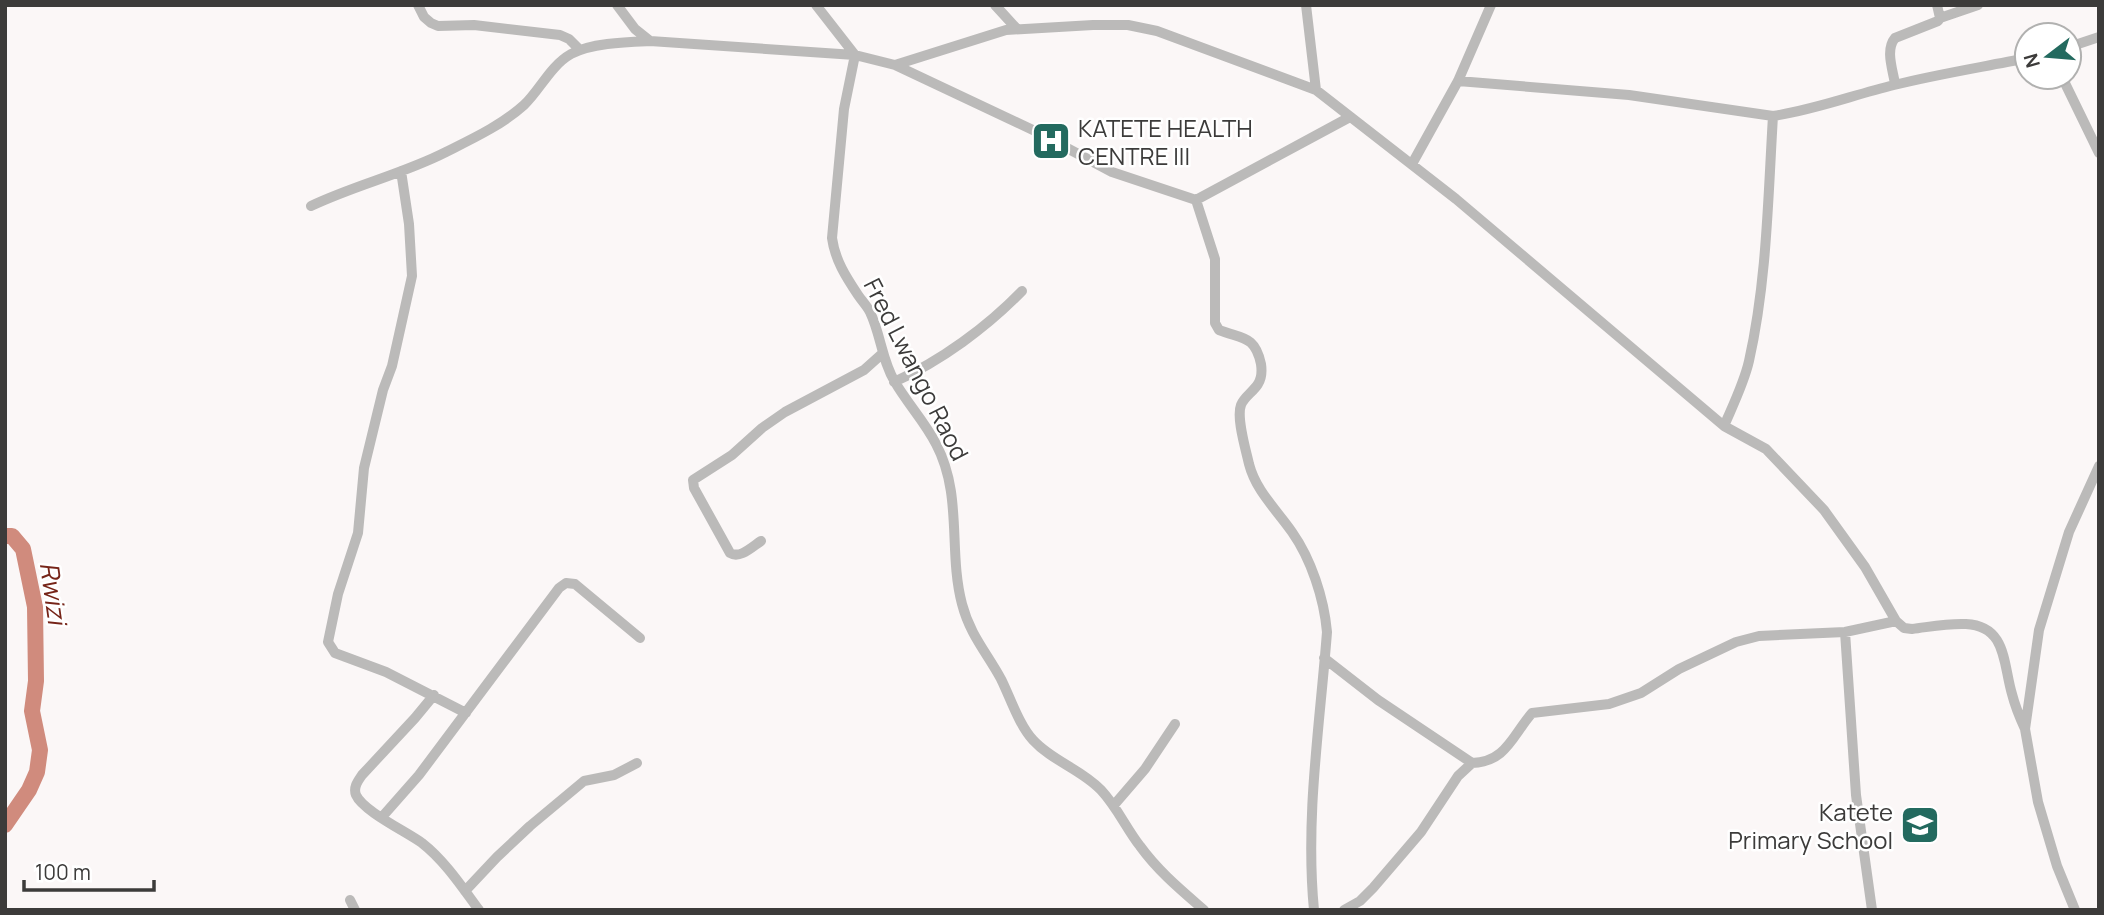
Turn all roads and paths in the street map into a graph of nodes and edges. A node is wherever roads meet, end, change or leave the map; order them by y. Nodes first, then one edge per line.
1 (418, 5) edge
2 (617, 5) edge
3 (816, 5) edge
4 (995, 5) edge
5 (1306, 5) edge
6 (1491, 5) edge
7 (1937, 5) edge
8 (1978, 5) edge
9 (1940, 18) junction
10 (1017, 29) junction
11 (650, 41) junction
12 (580, 50) junction
13 (855, 55) junction
14 (2013, 61) edge
15 (895, 65) junction
16 (1458, 82) junction
17 (1895, 84) junction
18 (1315, 90) junction
19 (2069, 91) edge
20 (1773, 116) junction
21 (1350, 117) junction
22 (2099, 153) edge
23 (1412, 164) junction
24 (401, 171) junction
25 (1196, 200) junction
26 (311, 206) dead end
27 (1022, 291) dead end
28 (883, 353) junction
29 (894, 382) junction
30 (1724, 426) junction
31 (2099, 466) edge
32 (761, 541) dead end
33 (1896, 621) junction
34 (1845, 632) junction
35 (640, 638) dead end
36 (1324, 658) junction
37 (434, 695) junction
38 (466, 713) junction
39 (1175, 724) dead end
40 (2025, 729) junction
41 (637, 763) dead end
42 (1472, 763) junction
43 (1114, 805) junction
44 (382, 817) junction
45 (465, 891) junction
46 (479, 910) edge
47 (1204, 910) edge
48 (1314, 910) edge
49 (1344, 910) edge
50 (1872, 910) edge
51 (2075, 910) edge

1 - 12 street
2 - 11 street
3 - 13 street
4 - 10 street
5 - 18 street
6 - 16 street
7 - 9 street
8 - 9 street
9 - 17 street
10 - 15 street
10 - 18 street
11 - 12 street
11 - 13 street
12 - 24 street
13 - 15 street
13 - 28 street, Fred Lwango Raod
14 - 17 street
15 - 25 street
16 - 20 street
16 - 23 street
17 - 20 street
18 - 21 street
19 - 22 street
20 - 30 street
21 - 23 street
21 - 25 street
23 - 30 street
24 - 26 street
24 - 37 street
25 - 36 street
27 - 29 street
28 - 29 street, Fred Lwango Raod
28 - 32 street
29 - 43 street, Fred Lwango Raod
30 - 33 street
31 - 40 street
33 - 34 street
33 - 40 street
34 - 42 street
34 - 50 street
35 - 38 street
36 - 42 street
36 - 48 street
37 - 38 street
37 - 44 street
38 - 44 street
39 - 43 street
40 - 51 street
41 - 45 street
42 - 49 street
43 - 47 street, Fred Lwango Raod
44 - 45 street
45 - 46 street

